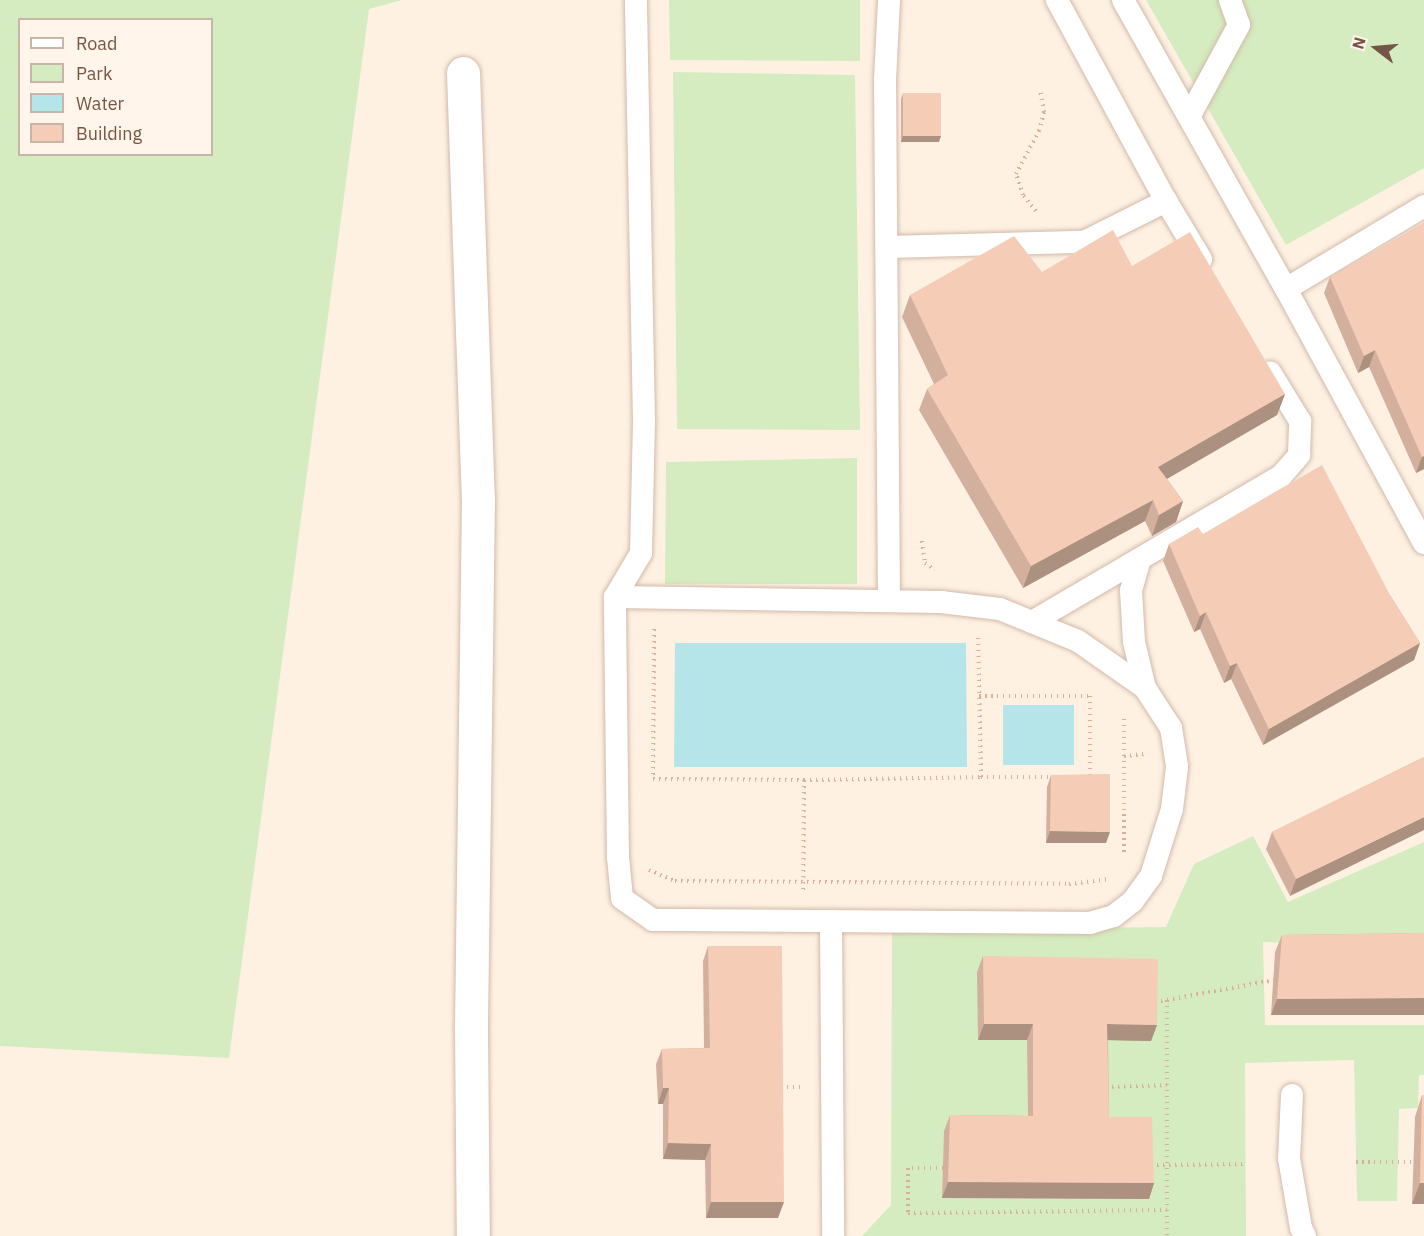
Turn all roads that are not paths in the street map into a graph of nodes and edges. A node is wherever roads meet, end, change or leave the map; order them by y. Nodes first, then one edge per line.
1 (636, 0) edge
2 (889, 0) edge
3 (1057, 0) edge
4 (1123, 0) edge
5 (1230, 0) edge
6 (463, 73) dead end
7 (1189, 117) junction
8 (1167, 201) junction
9 (1424, 206) edge
10 (887, 247) junction
11 (1215, 281) edge
12 (1286, 289) junction
13 (1257, 351) edge
14 (1424, 542) edge
15 (1140, 559) junction
16 (615, 597) junction
17 (889, 601) junction
18 (1032, 622) junction
19 (1145, 688) junction
20 (831, 921) junction
21 (1292, 1095) dead end
22 (473, 1236) edge
23 (833, 1236) edge
24 (1305, 1236) edge

1 - 16 lane
2 - 10 lane
3 - 8 lane
4 - 7 lane
5 - 7 lane
6 - 22 street
7 - 12 lane
8 - 10 lane
8 - 11 lane
9 - 12 lane
10 - 17 lane
12 - 14 lane
13 - 15 lane
15 - 18 lane
15 - 19 lane
16 - 17 lane
16 - 20 lane
17 - 18 lane
18 - 19 lane
19 - 20 lane
20 - 23 lane
21 - 24 lane

